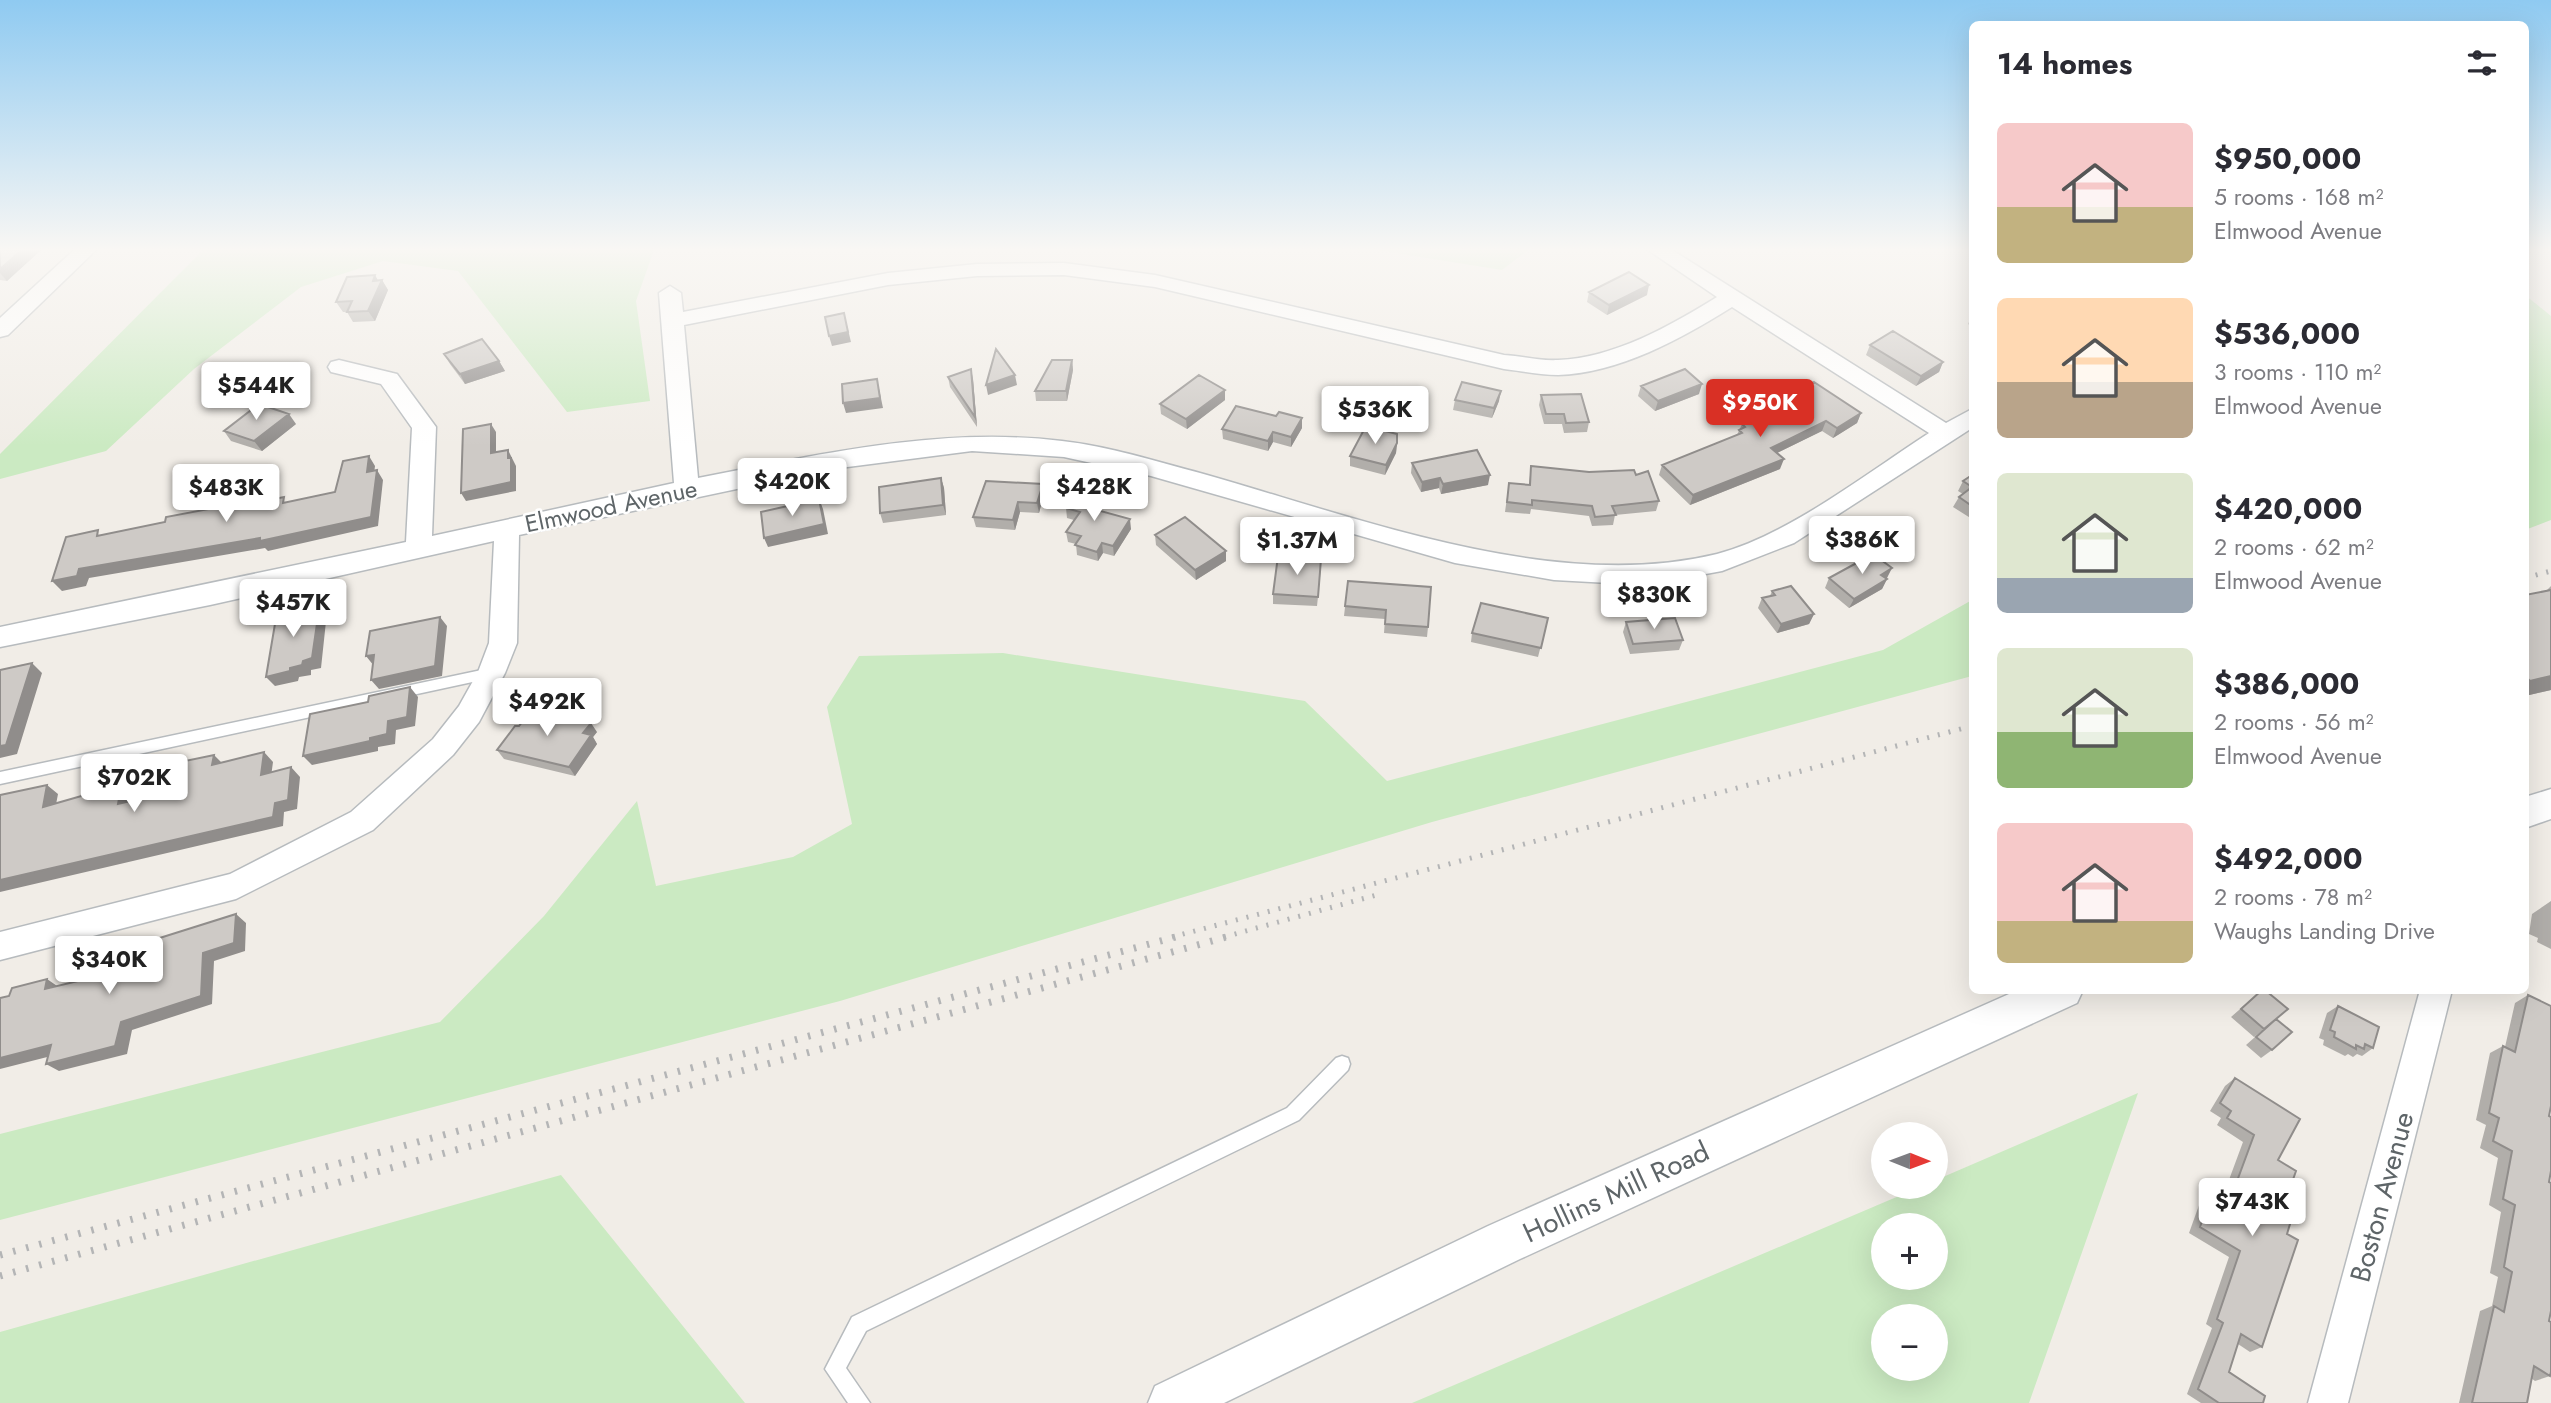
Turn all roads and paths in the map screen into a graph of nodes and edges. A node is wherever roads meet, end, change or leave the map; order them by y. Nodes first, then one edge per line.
1 (16, 315) edge
2 (673, 315) edge
3 (698, 315) edge
4 (1304, 315) edge
5 (1699, 315) edge
6 (1761, 315) edge
7 (674, 320) junction
8 (0, 330) edge
9 (339, 367) dead end
10 (1969, 419) edge
11 (1947, 434) junction
12 (688, 489) junction
13 (507, 529) junction
14 (419, 548) junction
15 (0, 637) edge
16 (491, 673) junction
17 (0, 778) edge
18 (2551, 804) edge
19 (2529, 812) edge
20 (0, 946) edge
21 (2054, 994) edge
22 (2435, 994) edge
23 (1342, 1064) dead end
24 (860, 1403) edge
25 (1172, 1403) edge
26 (2328, 1403) edge

1 - 8 street
2 - 7 street
3 - 7 street
4 - 5 street
6 - 11 street
7 - 12 street
9 - 14 street
10 - 11 street, Elmwood Avenue
11 - 12 street, Elmwood Avenue
12 - 13 street, Elmwood Avenue
13 - 14 street, Elmwood Avenue
13 - 16 street
14 - 15 street, Elmwood Avenue
16 - 17 lane
16 - 20 street
18 - 19 street
21 - 25 street, Hollins Mill Road
22 - 26 street, Boston Avenue
23 - 24 lane

